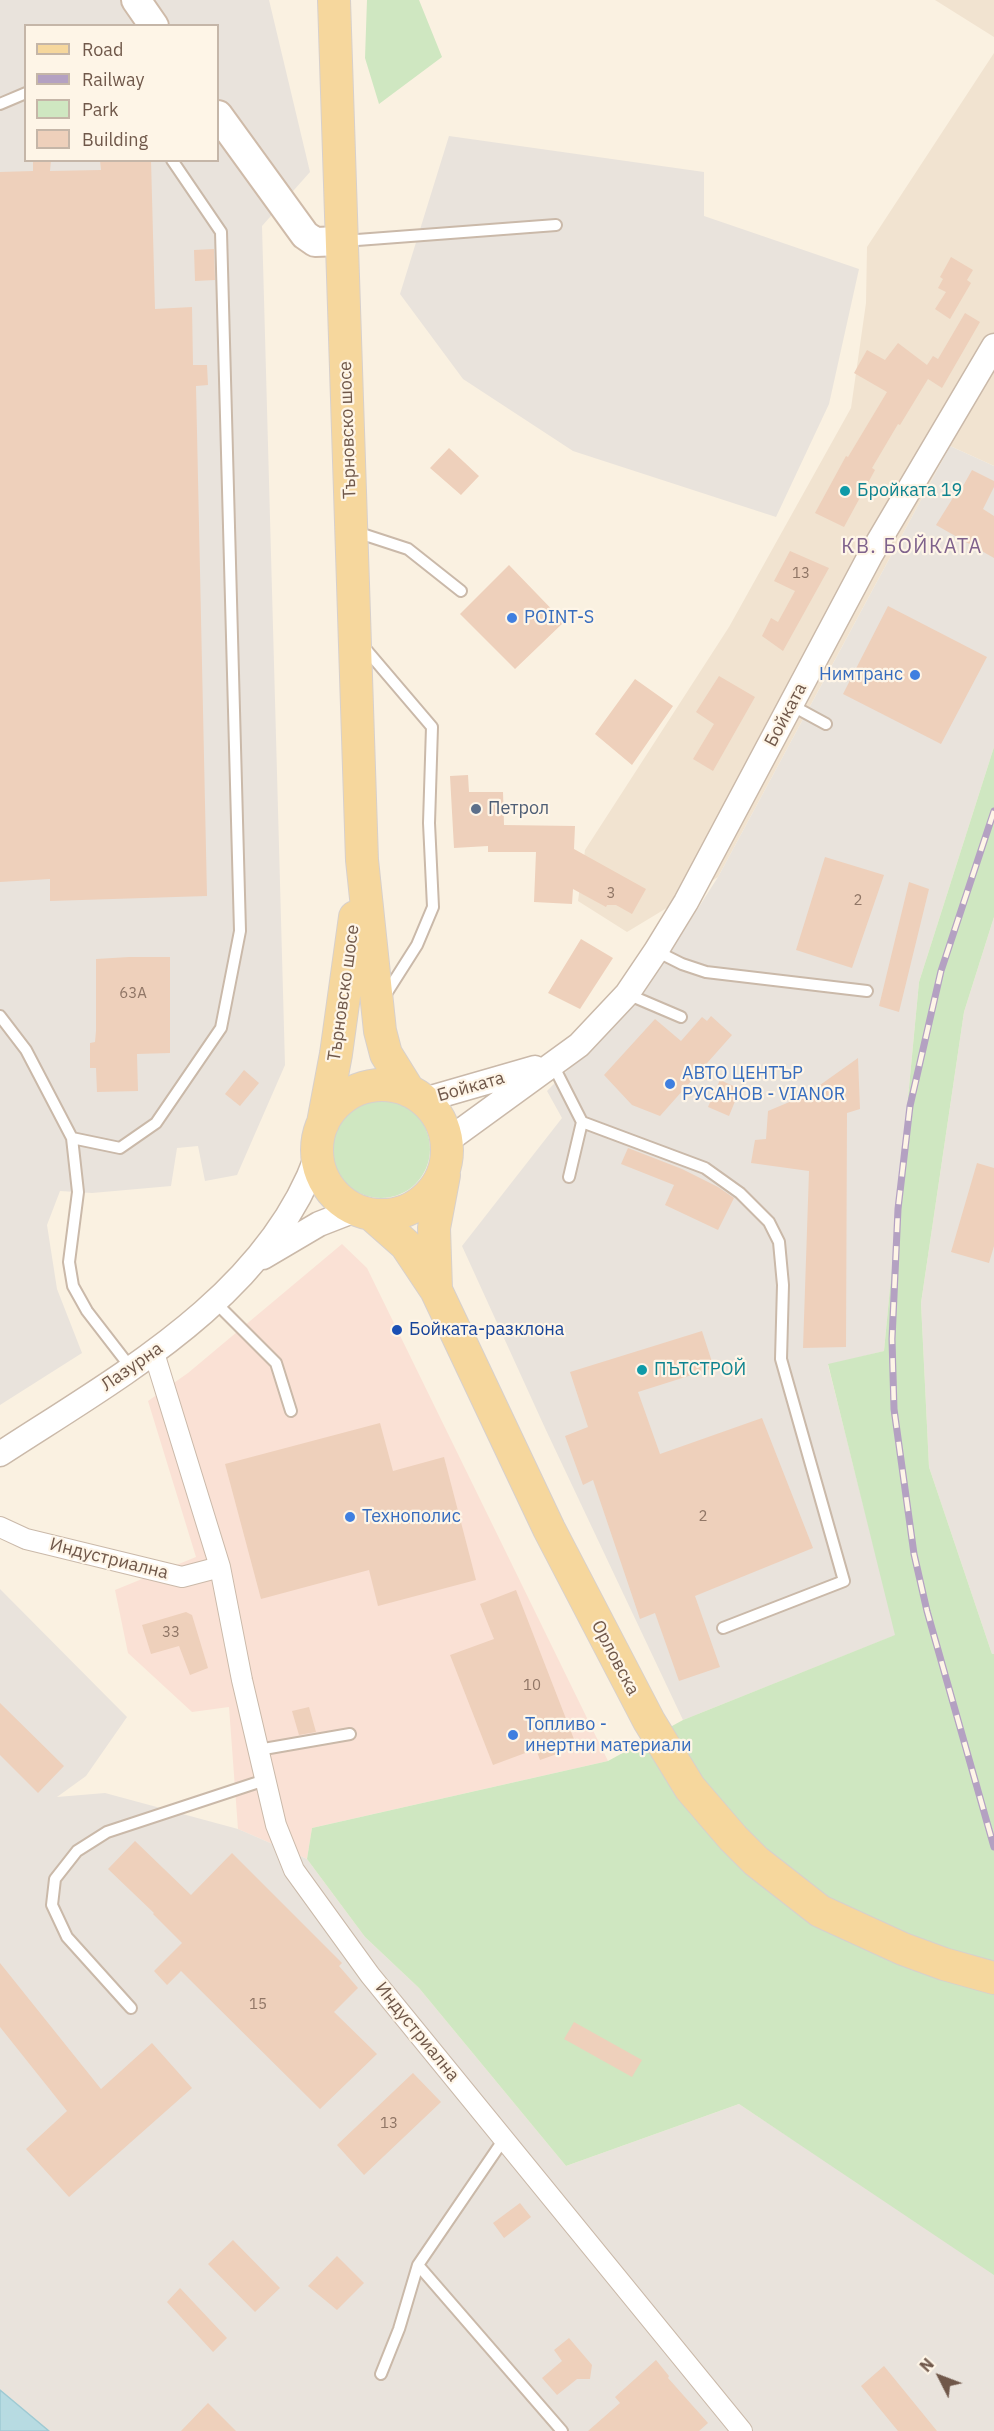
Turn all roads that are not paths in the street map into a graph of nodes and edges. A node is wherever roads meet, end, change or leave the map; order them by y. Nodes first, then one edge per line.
1 (136, 0) edge
2 (334, 0) edge
3 (153, 24) edge
4 (24, 94) edge
5 (0, 104) edge
6 (219, 116) edge
7 (173, 162) edge
8 (556, 225) dead end
9 (342, 241) junction
10 (994, 346) edge
11 (352, 530) junction
12 (461, 591) dead end
13 (355, 636) junction
14 (791, 705) junction
15 (826, 724) dead end
16 (362, 860) junction
17 (656, 951) junction
18 (867, 991) dead end
19 (627, 994) junction
20 (377, 1007) junction
21 (0, 1016) edge
22 (681, 1017) dead end
23 (552, 1063) junction
24 (417, 1096) junction
25 (582, 1122) junction
26 (322, 1125) junction
27 (72, 1138) junction
28 (446, 1151) junction
29 (317, 1156) junction
30 (569, 1177) dead end
31 (364, 1212) junction
32 (251, 1264) junction
33 (436, 1290) junction
34 (215, 1302) junction
35 (154, 1353) junction
36 (131, 1368) junction
37 (291, 1411) dead end
38 (0, 1454) edge
39 (0, 1527) edge
40 (220, 1568) junction
41 (723, 1628) dead end
42 (350, 1734) dead end
43 (258, 1750) junction
44 (265, 1779) junction
45 (981, 1975) edge
46 (131, 2008) dead end
47 (504, 2139) junction
48 (418, 2265) junction
49 (381, 2374) dead end
50 (562, 2431) edge
51 (742, 2431) edge

1 - 3 main road
2 - 9 main road, Търновско шосе
4 - 5 lane
6 - 9 main road
7 - 27 lane
8 - 9 lane
9 - 11 main road, Търновско шосе
10 - 14 street, Бойката
11 - 12 lane
11 - 13 main road, Търновско шосе
13 - 16 main road, Търновско шосе
13 - 20 lane
14 - 15 lane
14 - 17 street, Бойката
16 - 20 main road, Търновско шосе
16 - 26 main road, Търновско шосе
17 - 18 lane
17 - 19 street, Бойката
19 - 22 lane
19 - 23 street, Бойката
20 - 24 main road, Търновско шосе
21 - 27 lane
23 - 24 street, Бойката
23 - 25 lane
23 - 28 street, Бойката
24 - 26 main road
24 - 28 main road
25 - 30 lane
25 - 41 lane
26 - 29 main road
27 - 36 lane
28 - 31 main road
28 - 33 main road, Орловска
29 - 31 main road
29 - 32 street, Лазурна
31 - 32 street, Лазурна
31 - 33 main road, Орловска
32 - 34 street, Лазурна
33 - 45 main road, Орловска
34 - 35 street, Лазурна
34 - 37 lane
35 - 36 street, Лазурна
35 - 40 street, Индустриална
36 - 38 street, Лазурна
39 - 40 street, Индустриална
40 - 43 street, Индустриална
42 - 43 lane
43 - 44 street, Индустриална
44 - 46 lane
44 - 47 street, Индустриална
47 - 48 lane
47 - 51 street, Индустриална
48 - 49 lane
48 - 50 lane

